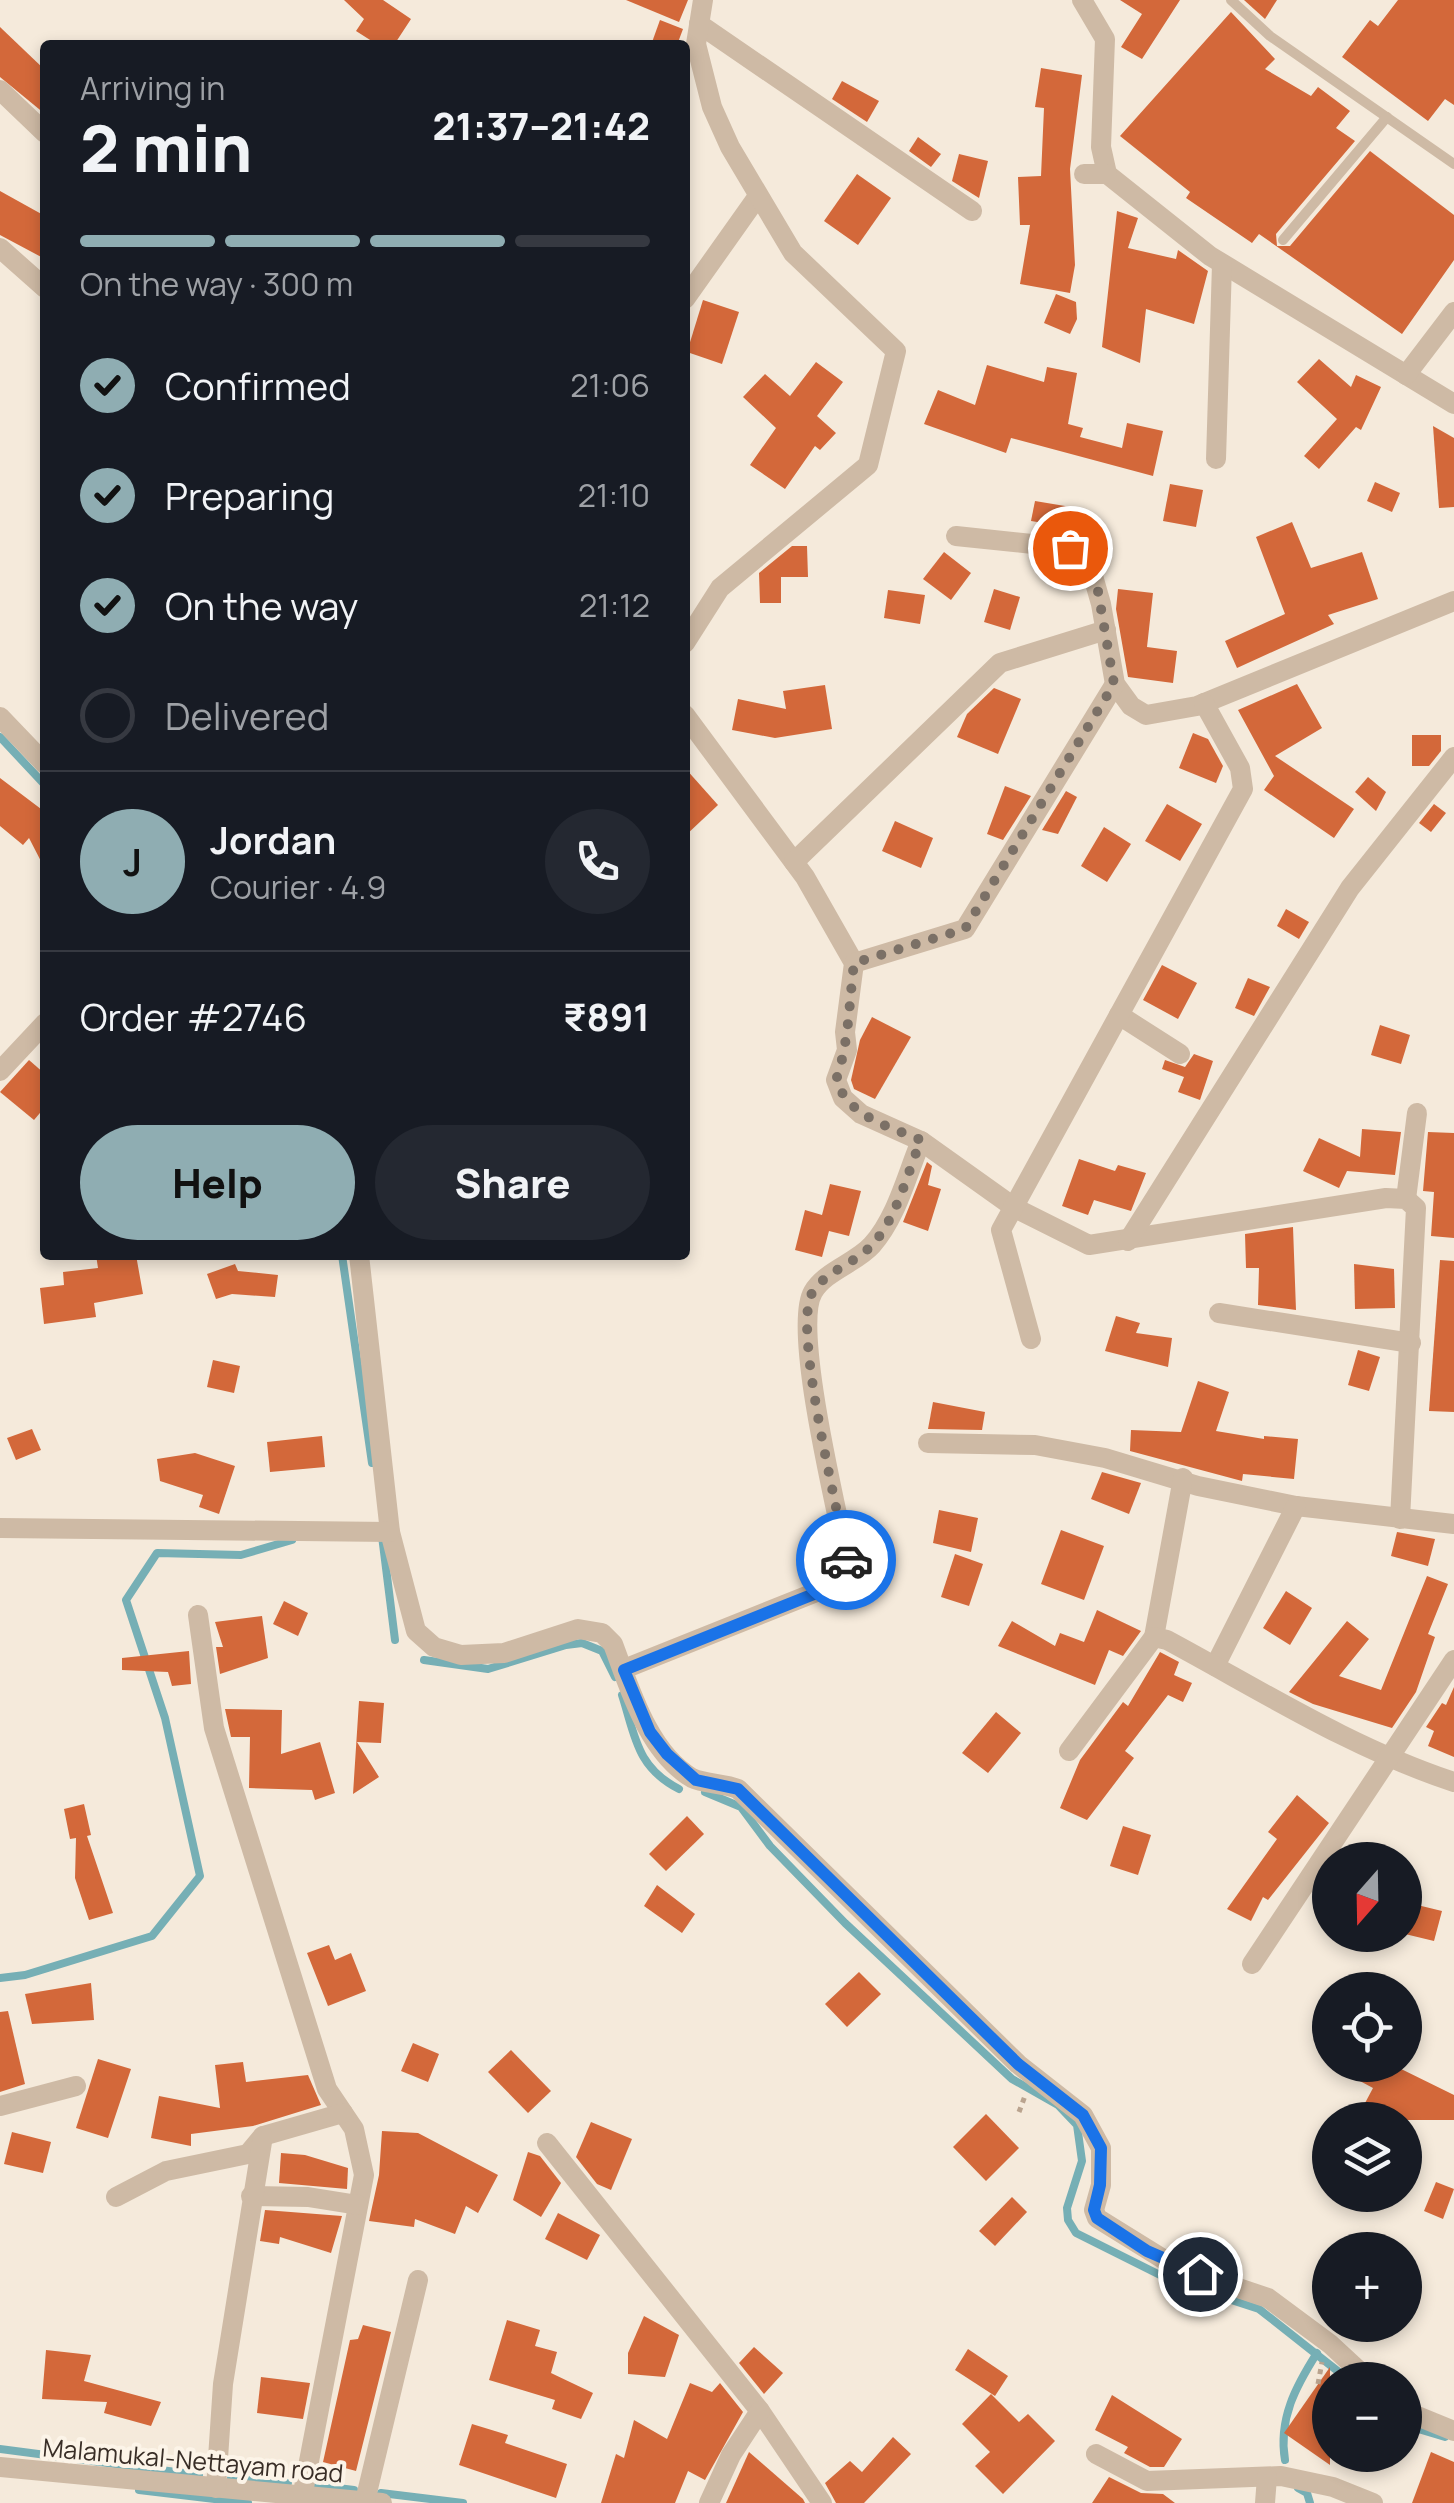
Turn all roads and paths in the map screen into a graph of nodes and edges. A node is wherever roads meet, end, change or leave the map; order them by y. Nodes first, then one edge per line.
1 (702, 0) edge
2 (1082, 0) edge
3 (1230, 0) edge
4 (699, 24) junction
5 (0, 90) edge
6 (1386, 117) junction
7 (40, 128) edge
8 (1454, 164) edge
9 (1084, 174) dead end
10 (1107, 174) junction
11 (758, 196) junction
12 (972, 211) dead end
13 (1283, 240) dead end
14 (0, 248) edge
15 (1222, 264) junction
16 (40, 284) edge
17 (690, 292) edge
18 (1454, 312) edge
19 (1406, 375) junction
20 (1454, 404) edge
21 (1216, 460) dead end
22 (956, 536) dead end
23 (1454, 600) edge
24 (1106, 630) junction
25 (690, 634) edge
26 (1114, 684) junction
27 (1204, 703) junction
28 (0, 717) edge
29 (690, 723) edge
30 (1454, 758) edge
31 (40, 759) edge
32 (794, 862) junction
33 (854, 963) junction
34 (1119, 1015) junction
35 (40, 1027) edge
36 (1180, 1054) dead end
37 (0, 1071) edge
38 (1417, 1113) dead end
39 (921, 1140) junction
40 (1406, 1199) junction
41 (1015, 1208) junction
42 (1128, 1241) junction
43 (359, 1260) edge
44 (1218, 1313) dead end
45 (1031, 1339) dead end
46 (1412, 1343) junction
47 (928, 1443) dead end
48 (1183, 1478) junction
49 (1296, 1506) junction
50 (1400, 1520) junction
51 (1454, 1524) edge
52 (0, 1528) edge
53 (382, 1531) junction
54 (198, 1615) dead end
55 (1154, 1637) junction
56 (1454, 1660) edge
57 (1215, 1666) junction
58 (624, 1670) junction
59 (1068, 1751) dead end
60 (1390, 1761) junction
61 (1454, 1782) edge
62 (1252, 1964) dead end
63 (76, 2086) dead end
64 (1025, 2095) dead end
65 (0, 2106) edge
66 (1019, 2112) dead end
67 (344, 2114) junction
68 (263, 2136) junction
69 (547, 2142) dead end
70 (251, 2196) junction
71 (116, 2197) dead end
72 (358, 2205) junction
73 (418, 2280) dead end
74 (1349, 2362) edge
75 (760, 2412) junction
76 (1422, 2417) edge
77 (1454, 2431) edge
78 (1096, 2454) dead end
79 (0, 2467) edge
80 (1266, 2477) junction
81 (216, 2488) junction
82 (301, 2499) edge
83 (374, 2502) edge
84 (709, 2503) edge
85 (822, 2503) edge
86 (1264, 2503) edge
87 (1373, 2503) edge

1 - 4 street
2 - 10 street
3 - 6 lane
4 - 11 street
4 - 12 street
5 - 7 street
6 - 8 lane
6 - 13 lane
9 - 10 street
10 - 15 street
11 - 17 street
11 - 25 street
14 - 16 street
15 - 19 street
15 - 21 street
18 - 19 street
19 - 20 street
22 - 24 street
23 - 27 street
24 - 26 street
24 - 32 street
26 - 27 street
26 - 33 street
27 - 34 street
28 - 31 street
29 - 32 street
30 - 42 street
32 - 33 street
33 - 39 street
34 - 36 street
34 - 41 street
35 - 37 street
38 - 40 street
39 - 41 street
39 - 58 street
40 - 42 street
40 - 46 street
41 - 42 street
41 - 45 street
43 - 53 street
44 - 46 street
46 - 50 street
47 - 48 street
48 - 49 street
48 - 55 street
49 - 50 street
49 - 57 street
50 - 51 street
52 - 53 street
53 - 58 street
54 - 67 street
55 - 57 street
55 - 59 street
56 - 60 street
57 - 60 street
58 - 74 street
60 - 61 street
60 - 62 street
63 - 65 street
64 - 66 path
67 - 68 street
67 - 72 street
68 - 70 street
68 - 71 street
69 - 75 street
70 - 72 street
70 - 81 street
72 - 82 street
73 - 83 street
75 - 84 street
75 - 85 street
76 - 77 street
78 - 80 street
79 - 81 street, Malamukal-Nettayam road
80 - 86 street
80 - 87 street
81 - 82 street, Malamukal-Nettayam road
82 - 83 street, Malamukal-Nettayam road

